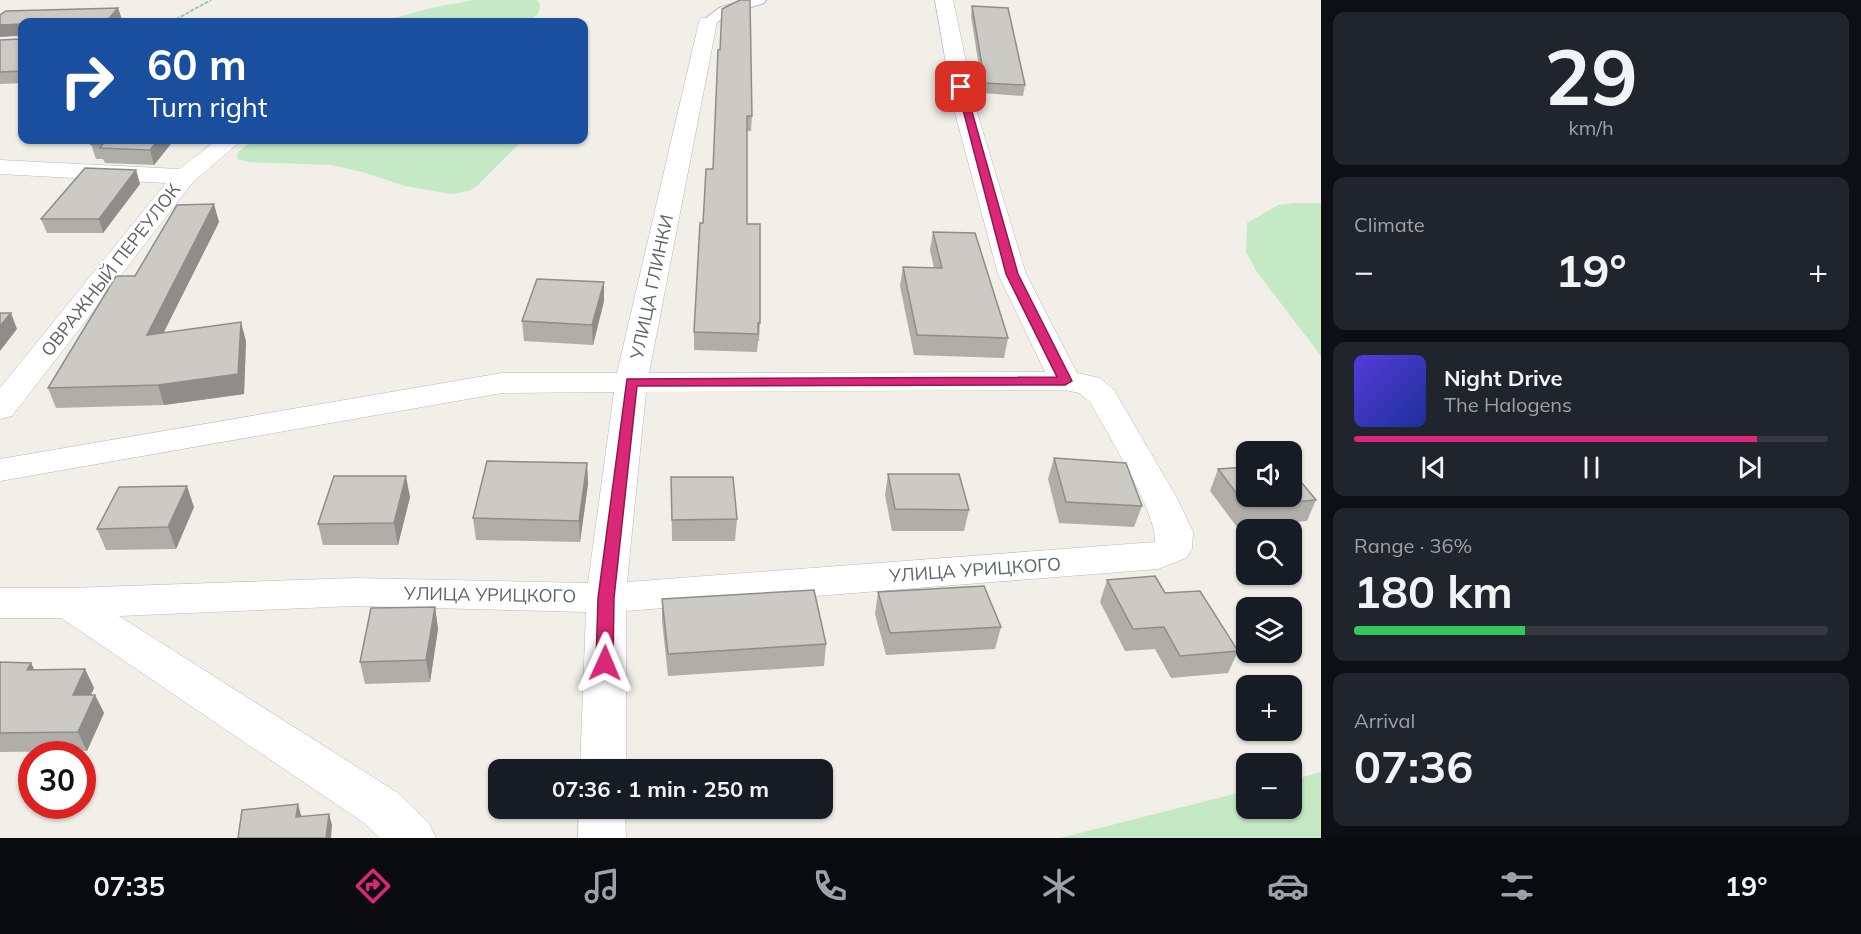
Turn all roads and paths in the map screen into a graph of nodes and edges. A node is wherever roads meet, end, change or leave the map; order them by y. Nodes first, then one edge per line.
1 (211, 0) edge
2 (759, 0) edge
3 (944, 0) edge
4 (178, 18) edge
5 (708, 22) joint
6 (226, 144) edge
7 (0, 167) edge
8 (184, 177) junction
9 (1065, 381) junction
10 (631, 382) junction
11 (0, 409) edge
12 (0, 470) edge
13 (606, 598) junction
14 (0, 603) edge
15 (69, 603) junction
16 (603, 759) edge
17 (602, 819) edge
18 (412, 838) edge
19 (602, 838) edge

1 - 4 path
2 - 5 lane
3 - 9 street
5 - 10 street, УЛИЦА ГЛИНКИ
6 - 8 street, ОВРАЖНЫЙ ПЕРЕУЛОК
7 - 8 street
8 - 11 street, ОВРАЖНЫЙ ПЕРЕУЛОК
9 - 10 street
9 - 13 street, УЛИЦА УРИЦКОГО
10 - 12 street
10 - 13 street, УЛИЦА ГЛИНКИ
13 - 15 street, УЛИЦА УРИЦКОГО
13 - 16 street, УЛИЦА ГЛИНКИ
14 - 15 street, УЛИЦА УРИЦКОГО
15 - 18 street
17 - 19 street

